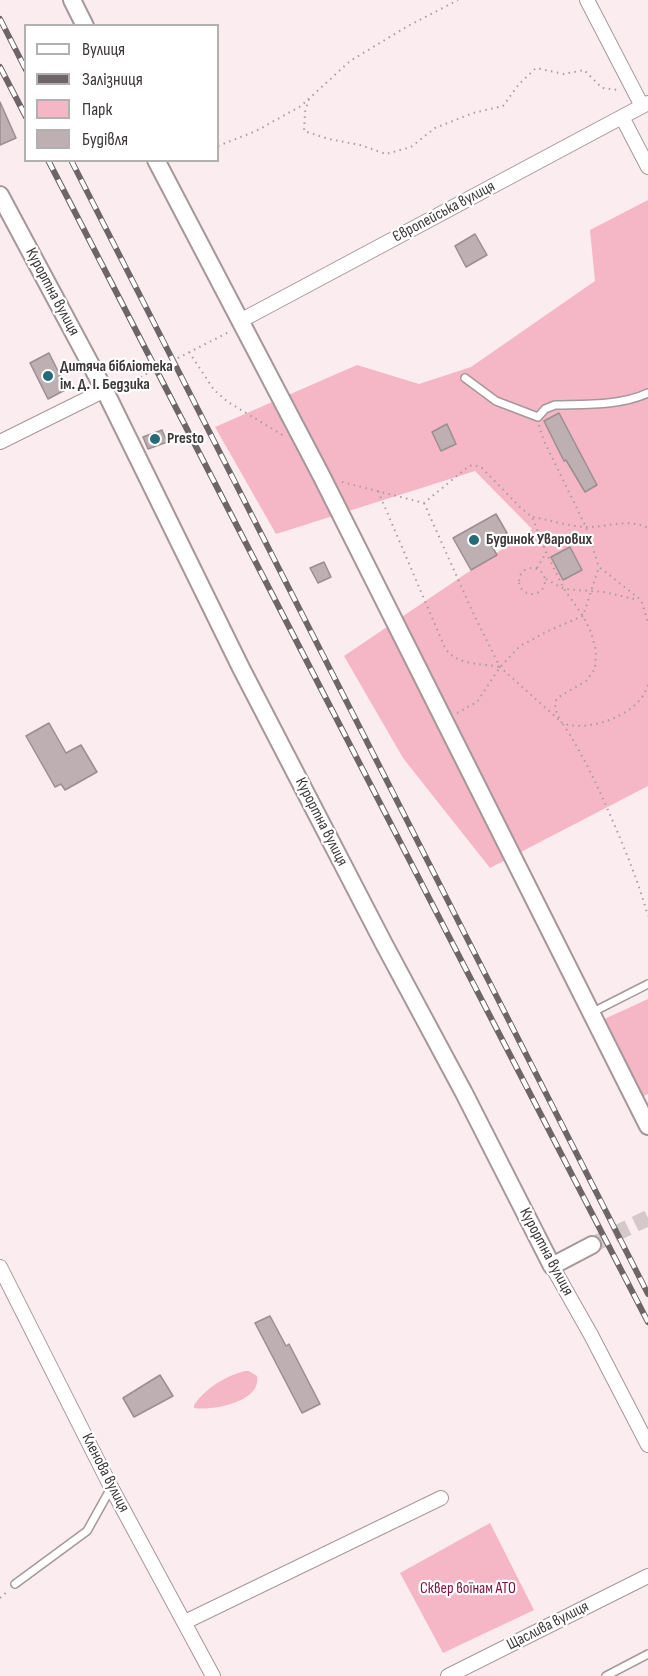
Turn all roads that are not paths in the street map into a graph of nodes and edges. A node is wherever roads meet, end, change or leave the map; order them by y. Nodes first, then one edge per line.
1 (72, 0) edge
2 (587, 0) edge
3 (84, 24) edge
4 (645, 105) edge
5 (622, 117) junction
6 (157, 162) edge
7 (648, 167) edge
8 (0, 195) edge
9 (241, 323) junction
10 (465, 378) dead end
11 (106, 392) junction
12 (648, 393) edge
13 (0, 442) edge
14 (648, 984) edge
15 (591, 1013) junction
16 (648, 1126) edge
17 (592, 1245) tunnel mouth
18 (552, 1266) junction
19 (0, 1267) edge
20 (648, 1445) edge
21 (111, 1487) junction
22 (441, 1498) dead end
23 (648, 1576) edge
24 (15, 1584) dead end
25 (185, 1622) junction
26 (648, 1654) edge
27 (213, 1676) edge
28 (448, 1676) edge
29 (606, 1676) edge

1 - 3 street
2 - 4 street
4 - 5 street, Європейська вулиця
5 - 7 street
5 - 9 street, Європейська вулиця
6 - 9 street
8 - 11 street, Курортна вулиця
9 - 15 street
10 - 12 lane
11 - 13 street
11 - 18 street, Курортна вулиця
14 - 15 lane
15 - 16 street
17 - 18 street
18 - 20 street, Курортна вулиця
19 - 21 street, Кленова вулиця
21 - 24 lane
21 - 25 street, Кленова вулиця
22 - 25 street
23 - 28 street, Щаслива вулиця
25 - 27 street, Кленова вулиця
26 - 29 lane

